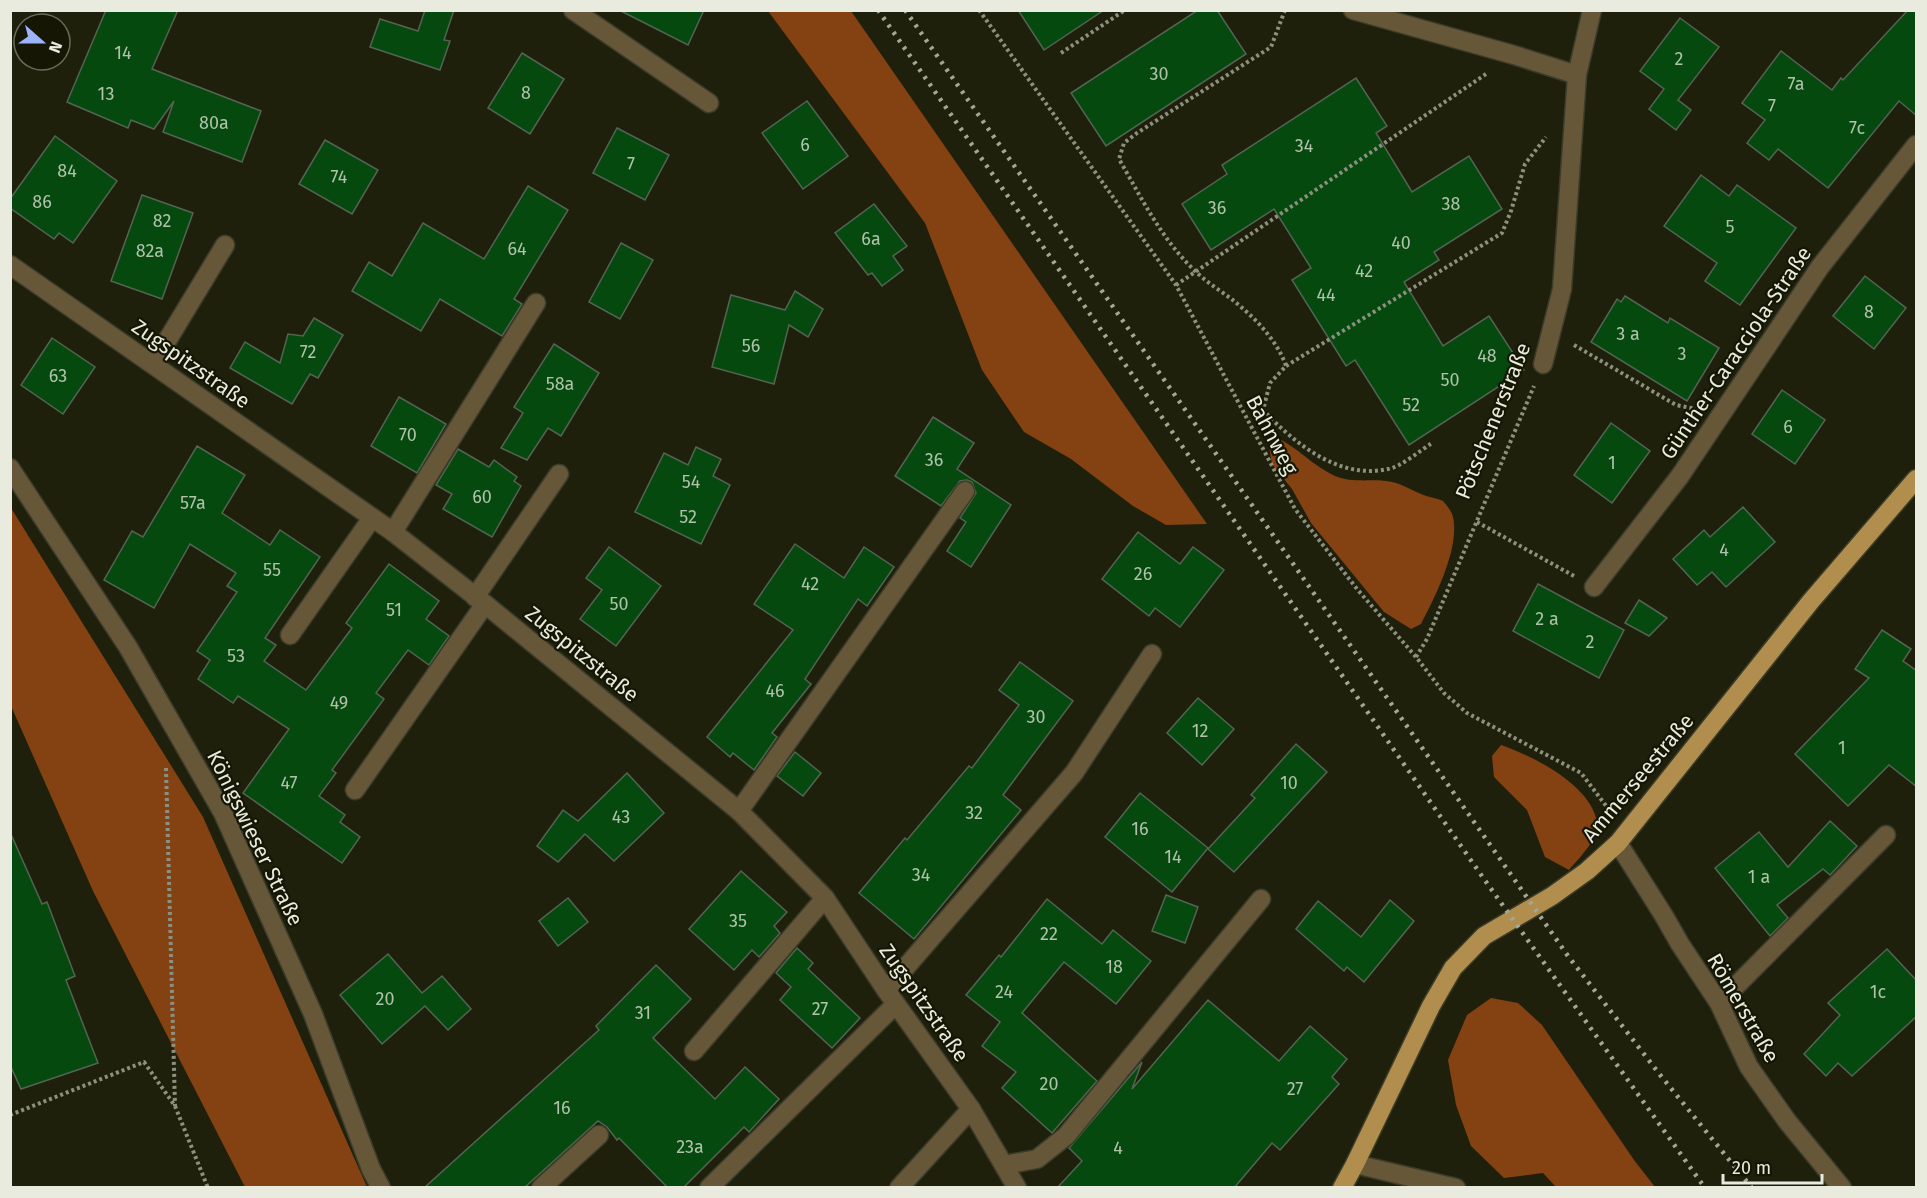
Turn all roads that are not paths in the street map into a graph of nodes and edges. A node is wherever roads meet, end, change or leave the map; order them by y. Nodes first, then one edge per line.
1 (573, 10) edge
2 (1353, 10) edge
3 (1592, 10) edge
4 (1577, 75) junction
5 (708, 103) dead end
6 (1917, 145) edge
7 (225, 245) dead end
8 (10, 266) edge
9 (536, 303) dead end
10 (153, 364) junction
11 (1543, 364) road end
12 (10, 468) edge
13 (559, 474) dead end
14 (1917, 479) edge
15 (965, 491) dead end
16 (372, 518) junction
17 (393, 532) junction
18 (1594, 587) road end
19 (480, 601) junction
20 (290, 635) dead end
21 (1152, 654) dead end
22 (355, 789) dead end
23 (740, 811) junction
24 (1886, 835) dead end
25 (1618, 843) junction
26 (825, 898) junction
27 (1261, 899) dead end
28 (891, 997) junction
29 (1719, 1003) junction
30 (694, 1051) dead end
31 (972, 1110) junction
32 (599, 1135) dead end
33 (1355, 1164) junction
34 (1004, 1165) junction
35 (1384, 1170) junction
36 (381, 1188) edge
37 (541, 1188) edge
38 (709, 1188) edge
39 (899, 1188) edge
40 (1017, 1188) edge
41 (1342, 1188) edge
42 (1392, 1188) edge
43 (1456, 1188) edge
44 (1842, 1188) edge

1 - 5 street
2 - 4 street
3 - 4 street, Pötschenerstraße
4 - 11 street, Pötschenerstraße
6 - 18 street, Günther-Caracciola-Straße
7 - 10 street
8 - 10 street, Zugspitzstraße
9 - 17 street
10 - 16 street, Zugspitzstraße
12 - 36 street, Königswieser Straße
13 - 19 street
14 - 25 main road, Ammerseestraße
15 - 23 street
16 - 17 street, Zugspitzstraße
16 - 20 street
17 - 19 street, Zugspitzstraße
19 - 22 street
19 - 23 street, Zugspitzstraße
21 - 28 street
23 - 26 street, Zugspitzstraße
24 - 29 street
25 - 29 street, Römerstraße
25 - 33 main road, Ammerseestraße
26 - 28 street, Zugspitzstraße
26 - 30 street
27 - 34 street
28 - 31 street, Zugspitzstraße
28 - 38 street
29 - 44 street, Römerstraße
31 - 34 street, Zugspitzstraße
31 - 39 street
32 - 37 street
33 - 35 street
33 - 41 main road, Ammerseestraße
34 - 40 street, Zugspitzstraße
35 - 42 street
35 - 43 street

